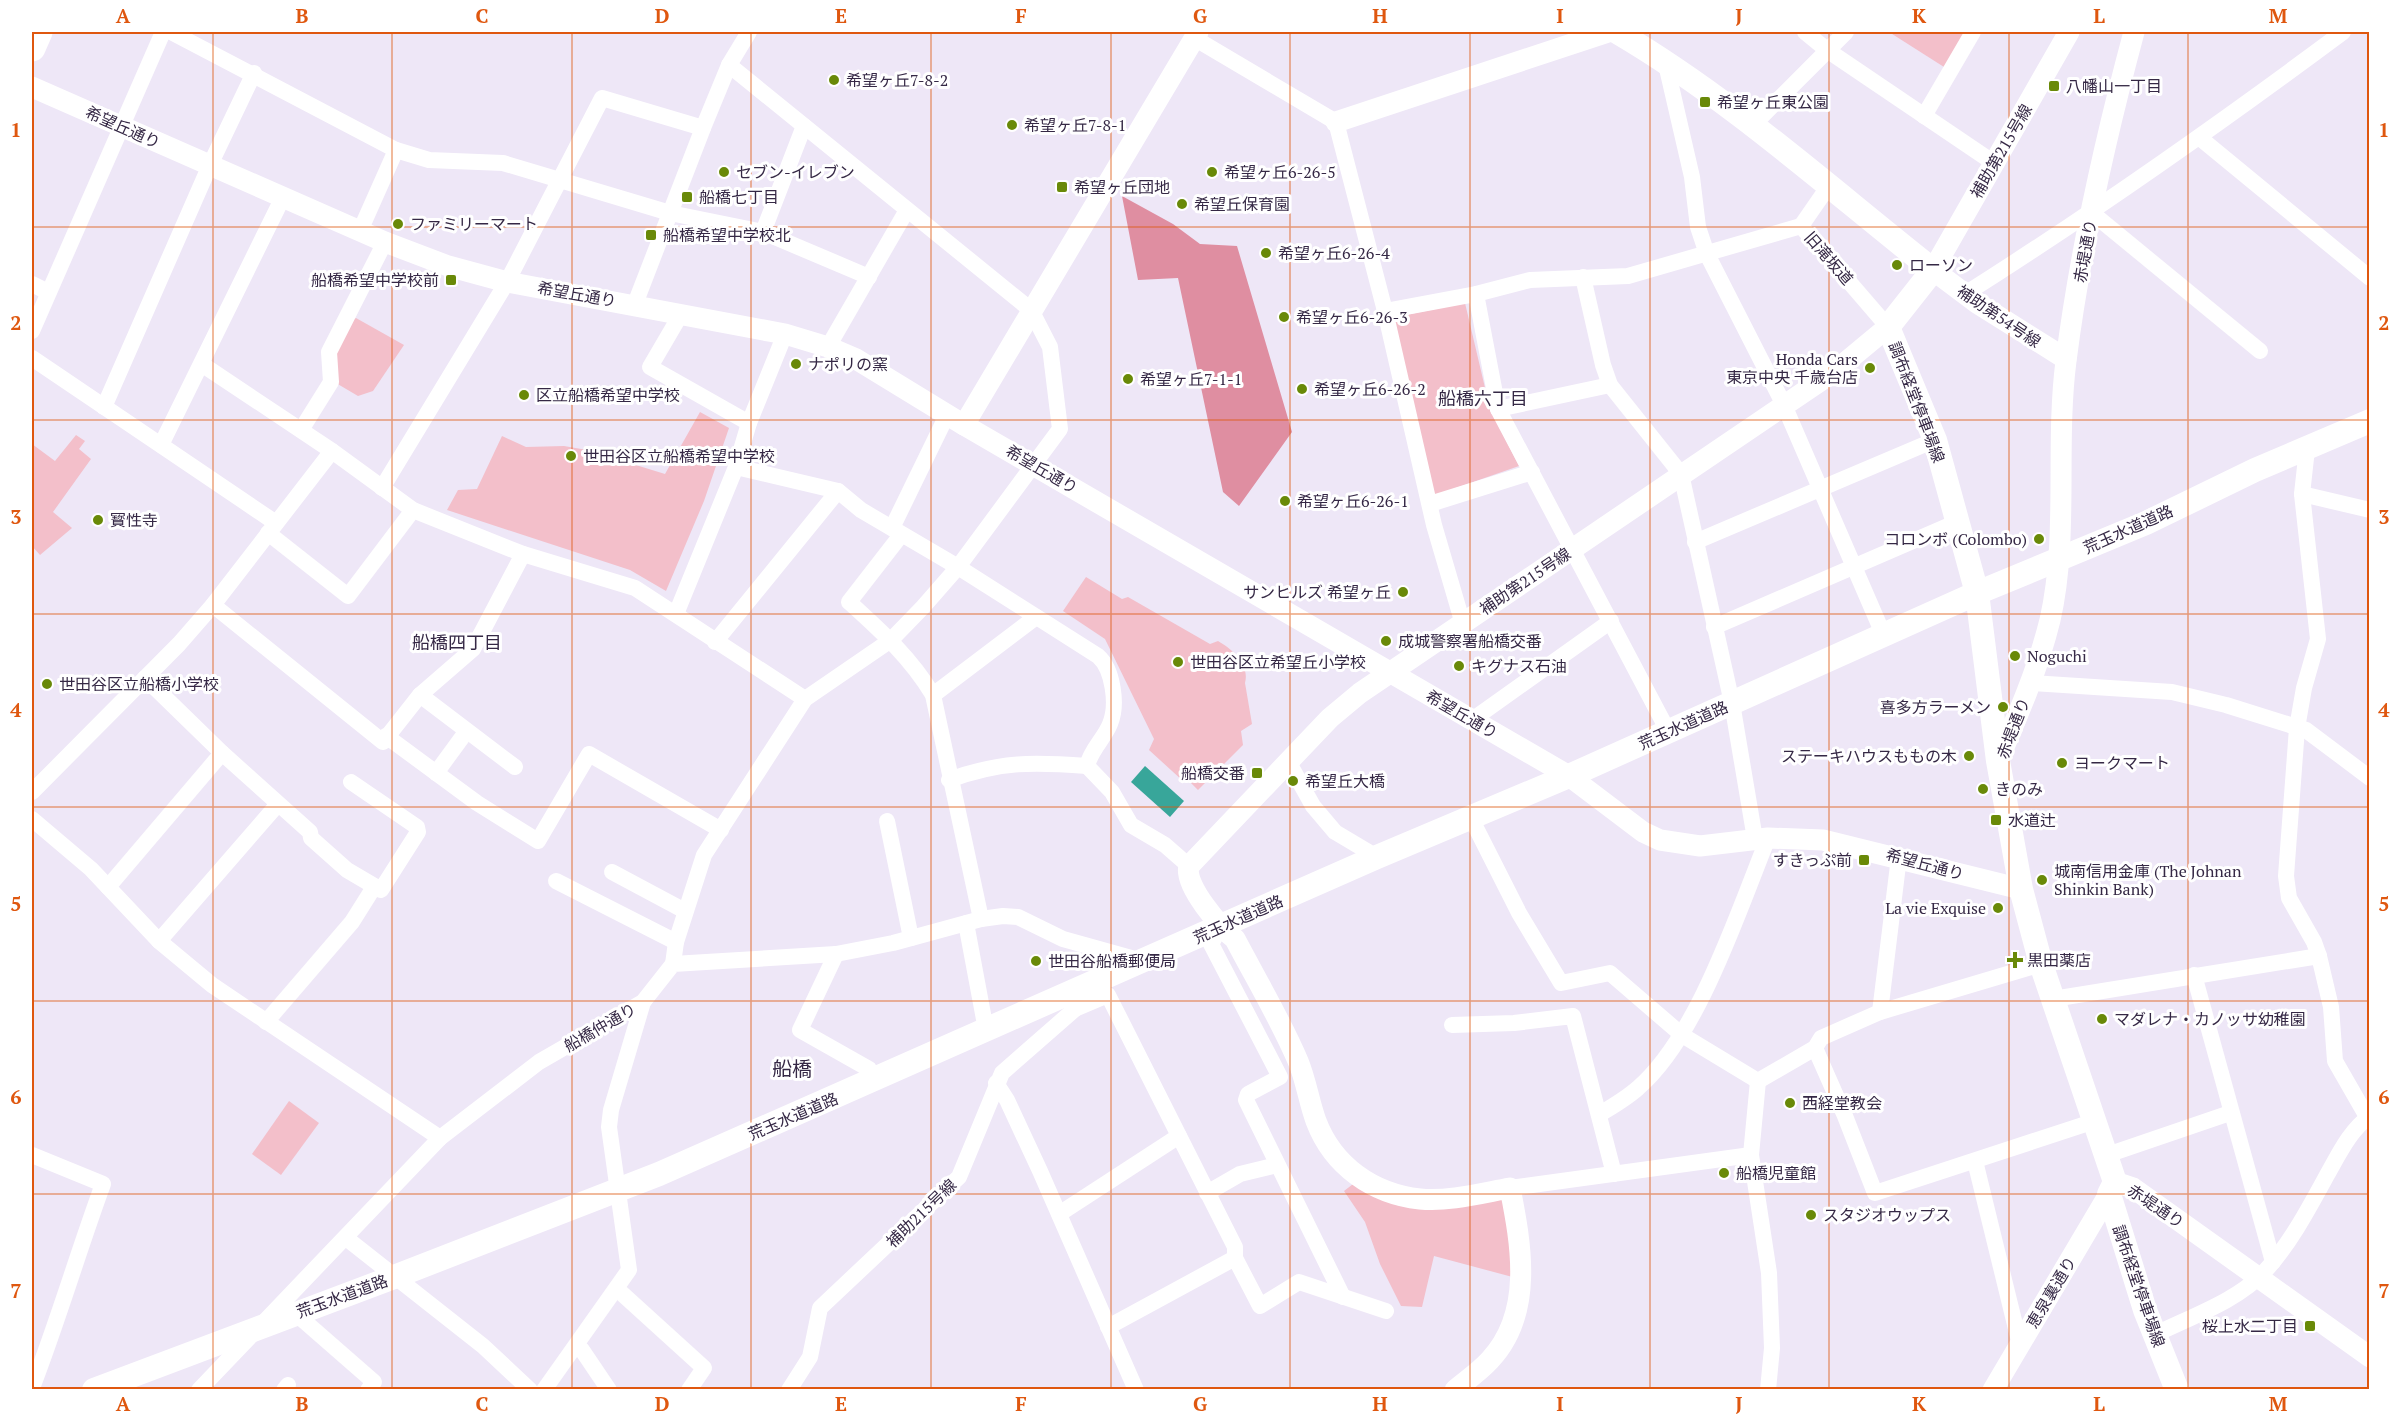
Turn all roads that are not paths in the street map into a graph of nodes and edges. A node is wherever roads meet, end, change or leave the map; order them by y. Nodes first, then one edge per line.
1 (39, 32) edge
2 (163, 32) edge
3 (171, 32) edge
4 (730, 32) edge
5 (749, 32) edge
6 (1608, 32) edge
7 (1617, 32) edge
8 (1805, 32) edge
9 (1846, 32) edge
10 (1973, 32) edge
11 (2134, 32) edge
12 (2343, 32) edge
13 (2064, 33) edge
14 (1196, 35) edge
15 (32, 48) edge
16 (737, 50) junction
17 (1827, 50) junction
18 (1665, 60) junction
19 (729, 65) junction
20 (254, 73) junction
21 (32, 87) edge
22 (1924, 116) junction
23 (1336, 123) junction
24 (1753, 125) junction
25 (119, 126) junction
26 (804, 126) junction
27 (703, 128) junction
28 (2200, 138) junction
29 (396, 150) junction
30 (1994, 163) junction
31 (210, 165) junction
32 (559, 182) junction
33 (1828, 187) junction
34 (283, 197) junction
35 (907, 210) junction
36 (670, 213) junction
37 (2092, 213) junction
38 (1801, 226) junction
39 (360, 231) junction
40 (763, 232) junction
41 (385, 242) junction
42 (1707, 254) junction
43 (1933, 270) junction
44 (869, 277) junction
45 (1583, 277) junction
46 (2370, 278) edge
47 (507, 282) junction
48 (32, 284) edge
49 (48, 292) junction
50 (1476, 294) junction
51 (1965, 294) junction
52 (635, 304) junction
53 (1031, 309) junction
54 (1385, 311) junction
55 (681, 314) junction
56 (1888, 327) junction
57 (32, 331) edge
58 (785, 334) junction
59 (828, 347) junction
60 (2260, 351) dead end
61 (32, 358) edge
62 (2066, 359) junction
63 (203, 365) junction
64 (1610, 385) junction
65 (1784, 405) junction
66 (104, 408) junction
67 (1498, 409) junction
68 (956, 420) junction
69 (2370, 421) edge
70 (749, 423) junction
71 (301, 430) junction
72 (1935, 440) junction
73 (161, 445) junction
74 (2307, 449) junction
75 (332, 451) junction
76 (1036, 465) junction
77 (736, 467) junction
78 (1532, 472) junction
79 (1681, 474) junction
80 (382, 488) junction
81 (1821, 488) junction
82 (838, 491) junction
83 (2302, 494) junction
84 (1430, 504) junction
85 (412, 510) junction
86 (2370, 510) edge
87 (1957, 522) junction
88 (272, 528) junction
89 (897, 531) junction
90 (1695, 542) junction
91 (1573, 549) junction
92 (523, 554) junction
93 (2058, 560) junction
94 (1854, 566) junction
95 (958, 567) junction
96 (1977, 592) junction
97 (213, 605) junction
98 (676, 614) junction
99 (1036, 617) junction
100 (1611, 621) junction
101 (1462, 624) junction
102 (1714, 627) junction
103 (1884, 636) junction
104 (891, 640) junction
105 (715, 642) junction
106 (1389, 672) junction
107 (145, 678) junction
108 (2031, 682) junction
109 (420, 695) junction
110 (933, 695) junction
111 (806, 699) junction
112 (1732, 703) junction
113 (1472, 720) junction
114 (2297, 728) junction
115 (1668, 731) junction
116 (466, 732) junction
117 (387, 736) junction
118 (222, 753) junction
119 (1288, 761) junction
120 (1998, 761) junction
121 (1087, 766) junction
122 (515, 767) dead end
123 (436, 773) junction
124 (1569, 776) junction
125 (2370, 778) edge
126 (949, 780) junction
127 (351, 782) dead end
128 (32, 792) edge
129 (278, 804) junction
130 (1471, 818) junction
131 (32, 819) edge
132 (887, 822) dead end
133 (721, 830) junction
134 (1762, 838) junction
135 (1377, 857) junction
136 (1899, 857) junction
137 (1189, 866) junction
138 (612, 872) dead end
139 (556, 882) dead end
140 (108, 886) junction
141 (374, 886) junction
142 (2021, 889) junction
143 (686, 911) junction
144 (974, 921) junction
145 (1220, 928) junction
146 (911, 938) junction
147 (159, 941) junction
148 (676, 942) junction
149 (836, 954) junction
150 (2319, 956) junction
151 (1142, 961) junction
152 (673, 964) junction
153 (2041, 964) junction
154 (2194, 975) junction
155 (1105, 988) junction
156 (2053, 999) junction
157 (643, 1002) junction
158 (1071, 1002) junction
159 (1880, 1012) junction
160 (266, 1022) junction
161 (1452, 1025) dead end
162 (986, 1030) junction
163 (1682, 1035) junction
164 (1815, 1048) junction
165 (875, 1080) junction
166 (1758, 1081) junction
167 (996, 1083) junction
168 (2230, 1113) junction
169 (1600, 1114) junction
170 (2368, 1119) edge
171 (2095, 1120) junction
172 (1179, 1136) junction
173 (440, 1138) junction
174 (32, 1155) edge
175 (1751, 1155) junction
176 (2107, 1155) junction
177 (1975, 1161) junction
178 (1277, 1165) junction
179 (1614, 1174) junction
180 (1510, 1188) junction
181 (2112, 1188) junction
182 (616, 1189) junction
183 (1207, 1193) junction
184 (1059, 1214) junction
185 (346, 1238) junction
186 (1235, 1258) junction
187 (2273, 1262) junction
188 (394, 1277) junction
189 (2258, 1278) junction
190 (617, 1288) junction
191 (1343, 1297) junction
192 (1386, 1311) dead end
193 (295, 1313) junction
194 (1108, 1327) junction
195 (256, 1328) junction
196 (2154, 1335) junction
197 (2020, 1345) junction
198 (576, 1346) junction
199 (2370, 1357) edge
200 (206, 1387) edge
201 (32, 1388) edge
202 (94, 1389) edge
203 (368, 1389) edge
204 (530, 1389) edge
205 (544, 1389) edge
206 (609, 1389) edge
207 (688, 1389) edge
208 (789, 1389) edge
209 (1136, 1389) edge
210 (1455, 1389) edge
211 (1768, 1389) edge
212 (1993, 1389) edge
213 (2177, 1389) edge

1 - 15 main road
2 - 25 street
3 - 20 street
4 - 16 street
5 - 16 street
6 - 23 street
7 - 18 main road
8 - 17 street
9 - 17 street
10 - 22 street
11 - 37 street, 赤堤通り
12 - 28 street
13 - 30 street, 補助第215号線
14 - 23 street
14 - 53 street
16 - 19 street
17 - 22 street
17 - 24 street
18 - 24 main road
18 - 42 street
19 - 26 street
19 - 27 street
20 - 29 street
20 - 31 street
21 - 25 street, 希望丘通り
22 - 30 street
23 - 54 street
24 - 33 main road
25 - 31 street, 希望丘通り
25 - 49 street
26 - 35 street
26 - 40 street
27 - 32 street
27 - 36 street
28 - 37 street
28 - 46 street
29 - 32 street
29 - 39 street
30 - 43 street, 補助第215号線
31 - 34 street, 希望丘通り
31 - 66 street
32 - 36 street
32 - 47 street
33 - 38 street, 旧滝坂道
33 - 43 main road
34 - 39 street, 希望丘通り
34 - 63 street
35 - 44 street
35 - 53 street
36 - 40 street
36 - 52 street
37 - 51 street
37 - 60 street
37 - 62 street, 赤堤通り
38 - 42 street
38 - 56 street, 旧滝坂道
39 - 41 street, 希望丘通り
40 - 44 street
41 - 47 street, 希望丘通り
41 - 71 street
42 - 45 street
42 - 65 street
43 - 51 street, 補助第54号線
43 - 56 main road, 調布経堂停車場線
44 - 59 street
45 - 50 street
45 - 64 street
47 - 52 street, 希望丘通り
47 - 80 street
48 - 49 street
49 - 57 street
50 - 54 street
50 - 67 street
51 - 62 street, 補助第54号線
52 - 55 street, 希望丘通り
53 - 68 street
53 - 76 street
54 - 84 street
55 - 58 street, 希望丘通り
55 - 70 street
56 - 65 street, 補助第215号線
56 - 72 main road, 調布経堂停車場線
58 - 59 street, 希望丘通り
58 - 70 street
59 - 68 street, 希望丘通り
61 - 66 street
62 - 93 street, 赤堤通り
63 - 71 street
63 - 73 street
64 - 67 street
64 - 79 street
65 - 79 street, 補助第215号線
65 - 81 street
66 - 73 street
67 - 78 street
68 - 76 street, 希望丘通り
68 - 89 street
69 - 74 main road, 荒玉水道道路
70 - 77 street
71 - 75 street
72 - 81 street
72 - 87 main road, 調布経堂停車場線
73 - 88 street
74 - 83 street
74 - 93 main road, 荒玉水道道路
75 - 80 street
75 - 88 street
76 - 95 street
76 - 106 street, 希望丘通り
77 - 82 street
77 - 98 street
78 - 84 street
78 - 91 street
79 - 90 street
79 - 91 street, 補助第215号線
80 - 85 street
81 - 90 street
81 - 94 street
82 - 89 street
82 - 105 street
83 - 86 street
83 - 114 street
84 - 101 street
85 - 88 street
85 - 92 street
87 - 94 street
87 - 96 main road, 調布経堂停車場線
88 - 97 street
89 - 95 street
89 - 104 street
90 - 102 street
91 - 100 street
91 - 101 street, 補助第215号線
92 - 98 street
92 - 109 street
93 - 96 main road, 荒玉水道道路
93 - 108 street, 赤堤通り
94 - 102 street
94 - 103 street
95 - 99 street
95 - 104 street
96 - 103 main road, 荒玉水道道路
96 - 120 main road, 調布経堂停車場線
97 - 107 street
97 - 117 street
98 - 105 street
99 - 110 street
99 - 121 street
100 - 113 street
100 - 115 street
101 - 106 street, 補助第215号線
102 - 112 street
103 - 112 main road, 荒玉水道道路
104 - 110 street
104 - 111 street
105 - 111 street
106 - 113 street, 希望丘通り
106 - 119 street, 補助第215号線
107 - 118 street
107 - 128 street
108 - 114 street
108 - 120 street, 赤堤通り
109 - 116 street
109 - 117 street
110 - 126 street
111 - 133 street
112 - 115 main road, 荒玉水道道路
112 - 134 street
113 - 124 street, 希望丘通り
114 - 125 street
114 - 150 street
115 - 124 main road, 荒玉水道道路
116 - 122 street
116 - 123 street
117 - 123 street
118 - 129 street
118 - 140 street
119 - 135 street
119 - 137 street, 補助第215号線
120 - 142 main road, 赤堤通り
121 - 126 street
121 - 137 street
123 - 133 street
124 - 130 main road, 荒玉水道道路
124 - 134 street, 希望丘通り
126 - 144 street
127 - 141 street
129 - 141 street
129 - 147 street
130 - 135 main road, 荒玉水道道路
130 - 163 street
131 - 140 street
132 - 146 street
133 - 143 street
134 - 136 street, 希望丘通り
134 - 163 street
135 - 145 main road, 荒玉水道道路
136 - 142 street, 希望丘通り
136 - 159 street
137 - 145 street
138 - 143 street
139 - 148 street
140 - 147 street
141 - 160 street
142 - 153 main road, 赤堤通り
143 - 148 street
144 - 146 street
144 - 151 street
144 - 162 street
145 - 151 main road, 荒玉水道道路
145 - 178 street
145 - 180 street
146 - 149 street
147 - 160 street
148 - 152 street
149 - 152 street
149 - 165 street
150 - 154 street
150 - 170 street
151 - 155 main road, 荒玉水道道路
152 - 157 street, 船橋仲通り
153 - 156 main road, 赤堤通り
153 - 159 street
154 - 156 street
154 - 168 street
155 - 158 main road, 荒玉水道道路
155 - 172 street
156 - 171 main road, 赤堤通り
157 - 173 street, 船橋仲通り
157 - 182 street
158 - 162 main road, 荒玉水道道路
158 - 167 street, 補助215号線
159 - 164 street
160 - 173 street
161 - 169 street
162 - 165 main road, 荒玉水道道路
163 - 166 street
163 - 169 street
164 - 166 street
164 - 177 street
165 - 182 main road, 荒玉水道道路
166 - 175 street
167 - 184 street
167 - 208 street, 補助215号線
168 - 176 street
168 - 187 street
169 - 179 street
170 - 187 street
171 - 176 main road, 赤堤通り
171 - 177 street
172 - 183 street
172 - 184 street
173 - 185 street, 船橋仲通り
174 - 201 street
175 - 179 street
175 - 211 street
176 - 181 main road, 赤堤通り
177 - 197 street
178 - 183 street
178 - 191 street
179 - 180 street
180 - 210 street
181 - 189 street, 赤堤通り
181 - 196 main road, 調布経堂停車場線
181 - 197 street, 恵泉裏通り
182 - 188 main road, 荒玉水道道路
182 - 190 street
183 - 186 street
184 - 194 street
185 - 188 street
185 - 195 street, 船橋仲通り
186 - 191 street
186 - 194 street
187 - 189 street
188 - 193 main road, 荒玉水道道路
188 - 204 street
189 - 196 street
189 - 199 street, 赤堤通り
190 - 198 street
190 - 207 street
191 - 192 street
193 - 195 main road, 荒玉水道道路
193 - 203 street
194 - 209 street
195 - 200 street, 船橋仲通り
195 - 202 main road, 荒玉水道道路
196 - 213 main road, 調布経堂停車場線
197 - 212 street, 恵泉裏通り
198 - 205 street
198 - 206 street

